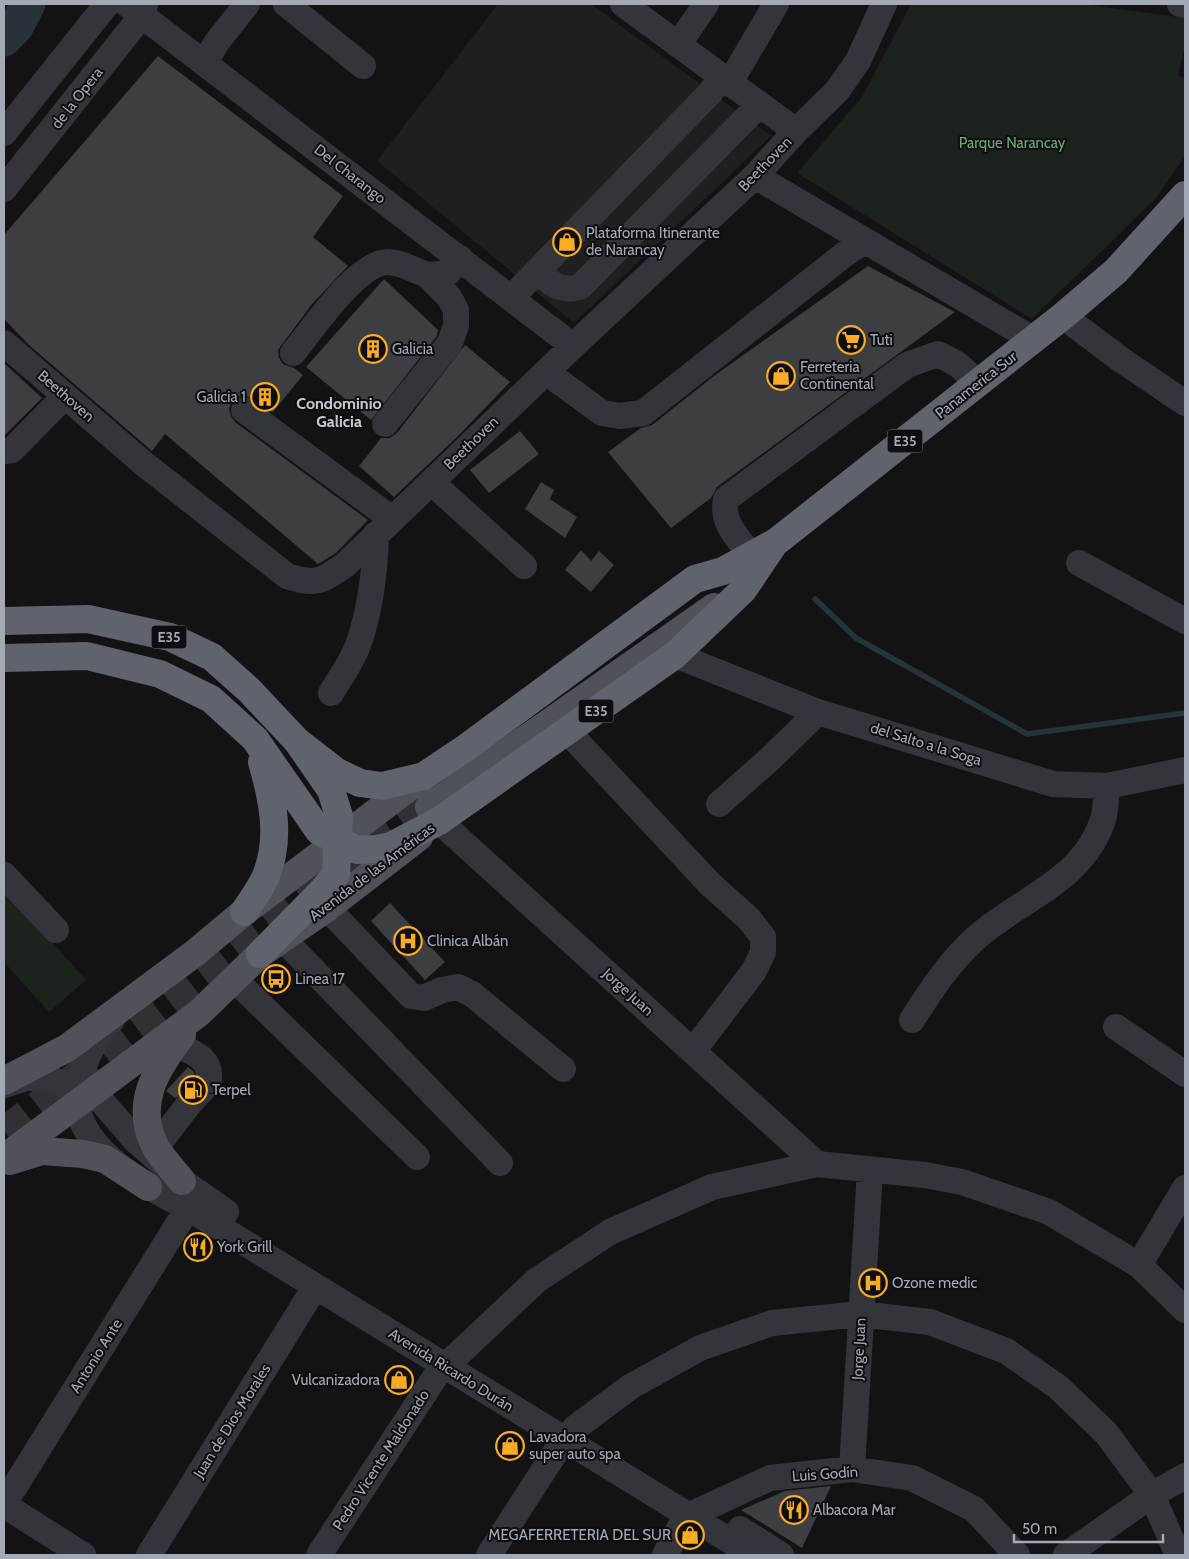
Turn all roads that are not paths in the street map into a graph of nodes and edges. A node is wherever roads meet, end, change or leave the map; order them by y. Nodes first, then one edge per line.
1 (107, 4) edge
2 (247, 4) edge
3 (286, 4) edge
4 (622, 4) edge
5 (706, 4) edge
6 (776, 4) edge
7 (884, 4) edge
8 (1180, 4) edge
9 (1185, 5) edge
10 (138, 7) edge
11 (678, 45) junction
12 (205, 62) junction
13 (363, 66) dead end
14 (725, 81) junction
15 (759, 105) junction
16 (796, 131) junction
17 (4, 133) edge
18 (755, 176) junction
19 (4, 189) edge
20 (1185, 195) edge
21 (865, 241) junction
22 (460, 258) junction
23 (537, 271) junction
24 (427, 274) junction
25 (511, 298) junction
26 (1063, 316) junction
27 (1034, 340) junction
28 (4, 342) edge
29 (573, 346) junction
30 (293, 353) dead end
31 (546, 372) junction
32 (979, 383) junction
33 (65, 396) junction
34 (1185, 403) edge
35 (244, 410) dead end
36 (385, 424) dead end
37 (4, 451) edge
38 (431, 482) junction
39 (384, 526) junction
40 (776, 542) junction
41 (751, 555) junction
42 (1079, 563) dead end
43 (524, 566) dead end
44 (743, 590) junction
45 (4, 621) edge
46 (1185, 621) edge
47 (675, 655) junction
48 (4, 658) edge
49 (331, 693) dead end
50 (818, 712) junction
51 (567, 731) junction
52 (255, 740) junction
53 (297, 742) junction
54 (1185, 770) edge
55 (1107, 786) junction
56 (428, 801) junction
57 (718, 804) dead end
58 (338, 842) junction
59 (4, 875) edge
60 (327, 908) junction
61 (244, 912) junction
62 (56, 930) dead end
63 (283, 939) junction
64 (260, 954) junction
65 (235, 980) junction
66 (138, 995) junction
67 (199, 1014) junction
68 (912, 1020) dead end
69 (1116, 1026) dead end
70 (175, 1044) junction
71 (693, 1051) junction
72 (562, 1069) dead end
73 (1185, 1074) edge
74 (209, 1080) dead end
75 (4, 1081) edge
76 (4, 1085) edge
77 (82, 1094) junction
78 (186, 1108) tunnel mouth
79 (156, 1147) junction
80 (417, 1157) dead end
81 (4, 1158) edge
82 (4, 1163) edge
83 (500, 1163) dead end
84 (817, 1164) junction
85 (870, 1170) junction
86 (182, 1181) junction
87 (148, 1187) junction
88 (1185, 1188) edge
89 (188, 1208) junction
90 (1139, 1264) junction
91 (315, 1287) junction
92 (1185, 1310) edge
93 (860, 1314) junction
94 (450, 1360) junction
95 (569, 1434) junction
96 (852, 1469) junction
97 (1185, 1476) edge
98 (1152, 1495) junction
99 (4, 1505) edge
100 (698, 1512) junction
101 (83, 1555) edge
102 (149, 1555) edge
103 (319, 1555) edge
104 (489, 1555) edge
105 (665, 1555) edge
106 (753, 1555) edge
107 (780, 1555) edge
108 (1017, 1555) edge
109 (1066, 1555) edge
110 (1178, 1555) edge

1 - 17 street
2 - 12 street
3 - 13 street
4 - 11 street
5 - 11 street
6 - 14 street
7 - 16 street, Beethoven
8 - 9 street
10 - 12 street, Del Charango
10 - 19 street, de la Opera
11 - 14 street
12 - 22 street, Del Charango
14 - 15 street
14 - 23 street
15 - 16 street
15 - 23 street
16 - 18 street, Beethoven
18 - 21 street
18 - 29 street, Beethoven
20 - 26 highway, E35
21 - 27 street
21 - 31 street
22 - 24 street
22 - 25 street, Del Charango
23 - 25 street
24 - 30 street
24 - 36 street
25 - 29 street, Del Charango
26 - 27 highway, E35
26 - 34 street
27 - 32 highway, Panamerica Sur / E35
28 - 33 street, Beethoven
29 - 31 street, Beethoven
31 - 38 street, Beethoven
32 - 40 highway, Panamerica Sur / E35
32 - 41 street
33 - 37 street
33 - 39 street, Beethoven
35 - 39 street
38 - 39 street, Beethoven
38 - 43 street
39 - 49 street
40 - 41 highway, Avenida de las Américas / E35
40 - 44 highway, Avenida de las Américas / E35
41 - 56 highway, Avenida de las Américas / E35
42 - 46 street
44 - 47 highway, Avenida de las Américas / E35
44 - 56 main road, Avenida de las Américas
45 - 53 highway, E35
47 - 50 street, del Salto a la Soga
47 - 51 highway, Avenida de las Américas / E35
48 - 52 highway, E35
50 - 55 street, del Salto a la Soga
50 - 57 street
51 - 56 highway, Avenida de las Américas / E35
51 - 71 street
52 - 58 highway, E35
52 - 61 highway
53 - 56 highway, E35
53 - 58 highway
54 - 55 street, del Salto a la Soga
55 - 68 street
56 - 58 main road, Avenida de las Américas
56 - 58 highway, E35
56 - 60 main road, Avenida de las Américas
56 - 71 street, Jorge Juan
58 - 61 main road, Avenida de las Américas
58 - 64 highway
59 - 62 street
60 - 63 main road, Avenida de las Américas
60 - 72 street
61 - 66 main road, Avenida de las Américas
63 - 64 main road, Avenida de las Américas
63 - 83 street
64 - 65 main road, Avenida de las Américas
65 - 67 main road, Avenida de las Américas
65 - 80 street
66 - 75 main road, Avenida de las Américas
66 - 77 street
67 - 70 main road
67 - 77 main road, Avenida de las Américas
69 - 73 street
70 - 74 street
70 - 79 main road
71 - 84 street, Jorge Juan
76 - 77 street
77 - 81 main road, Avenida de las Américas
77 - 86 street, Avenida Ricardo Durán
77 - 87 street, Avenida Ricardo Durán
78 - 79 street
79 - 86 main road
82 - 87 main road
84 - 85 street, Pedro Vicente Maldonado
84 - 94 street, Pedro Vicente Maldonado
85 - 90 street, Pedro Vicente Maldonado
85 - 93 street, Jorge Juan
86 - 94 street, Avenida Ricardo Durán
87 - 89 street, Avenida Ricardo Durán
88 - 90 street
89 - 91 street, Avenida Ricardo Durán
89 - 99 street, Antonio Ante
90 - 92 street, Pedro Vicente Maldonado
91 - 94 street, Avenida Ricardo Durán
91 - 102 street, Juan de Dios Morales
93 - 95 street
93 - 96 street, Jorge Juan
93 - 98 street
94 - 95 street, Avenida Ricardo Durán
94 - 103 street, Pedro Vicente Maldonado
95 - 100 street, Avenida Ricardo Durán
95 - 104 street
96 - 100 street, Luis Godín
96 - 108 street, Luis Godín
97 - 98 street
98 - 109 street
98 - 110 street
99 - 101 street
100 - 105 street, Luis Godín
100 - 106 street, Avenida Ricardo Durán
100 - 107 street, Avenida Ricardo Durán

